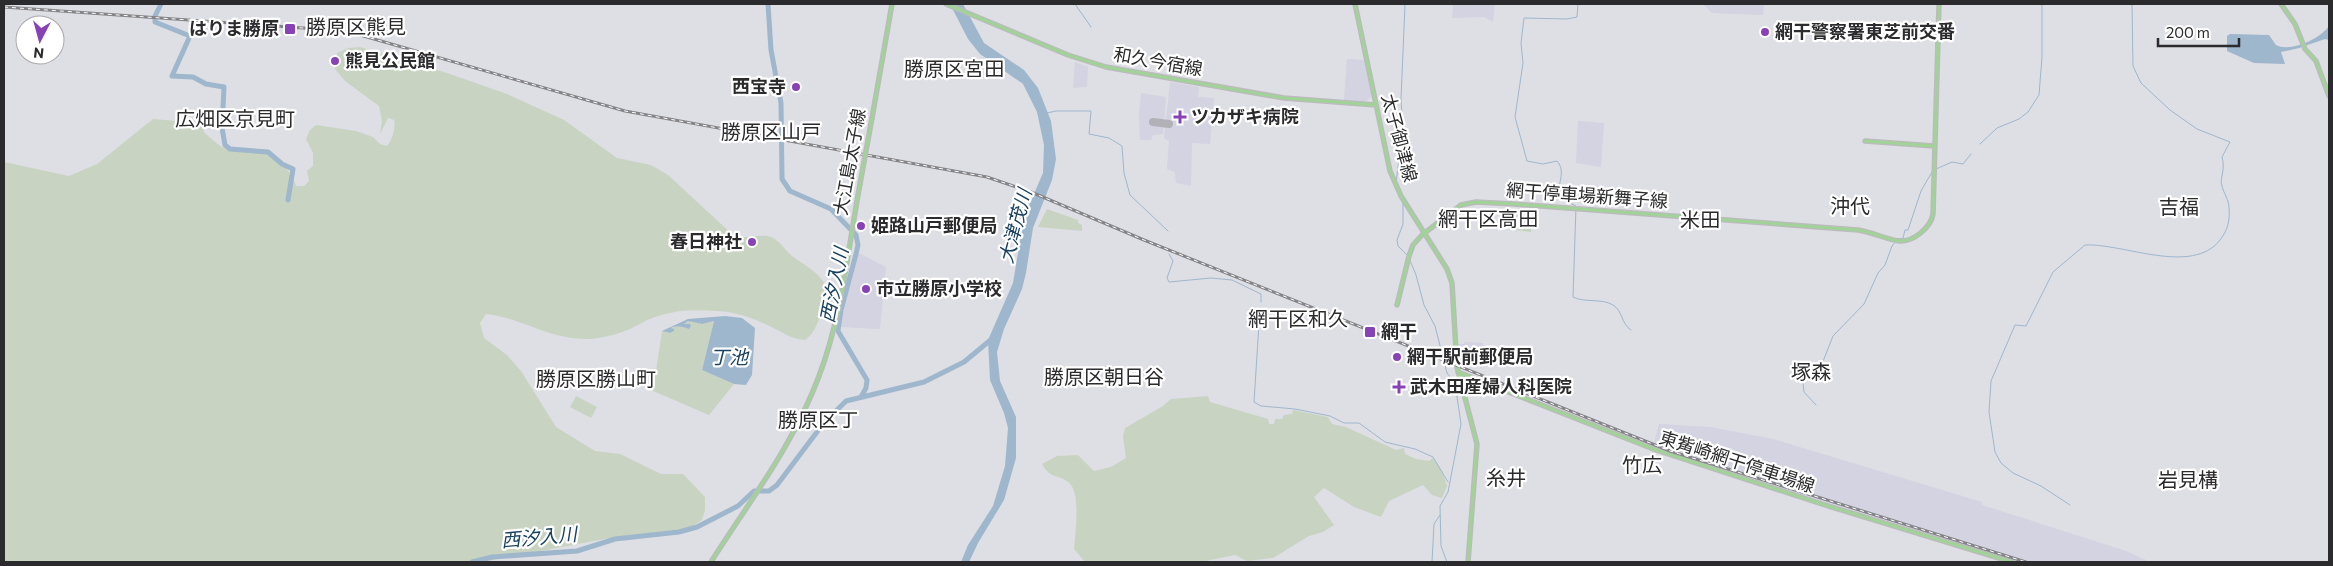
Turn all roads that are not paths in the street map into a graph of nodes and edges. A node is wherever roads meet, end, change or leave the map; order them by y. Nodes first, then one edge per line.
1 (892, 4) edge
2 (946, 4) edge
3 (1355, 4) edge
4 (1939, 4) edge
5 (2281, 4) edge
6 (2329, 96) edge
7 (1376, 105) junction
8 (1865, 140) dead end
9 (1934, 146) junction
10 (1425, 233) junction
11 (1397, 306) dead end
12 (1458, 372) junction
13 (711, 562) edge
14 (1468, 562) edge
15 (2012, 562) edge

1 - 13 main road, 大江島太子線, bridge
2 - 7 main road, 和久今宿線
3 - 7 main road, 太子御津線
4 - 9 main road, 網干停車場新舞子線
5 - 6 main road
7 - 10 main road, 太子御津線
8 - 9 main road
9 - 10 main road, 網干停車場新舞子線
10 - 11 main road, 網干停車場新舞子線
10 - 12 main road, 太子御津線
12 - 14 main road, 太子御津線
12 - 15 main road, 東觜崎網干停車場線

